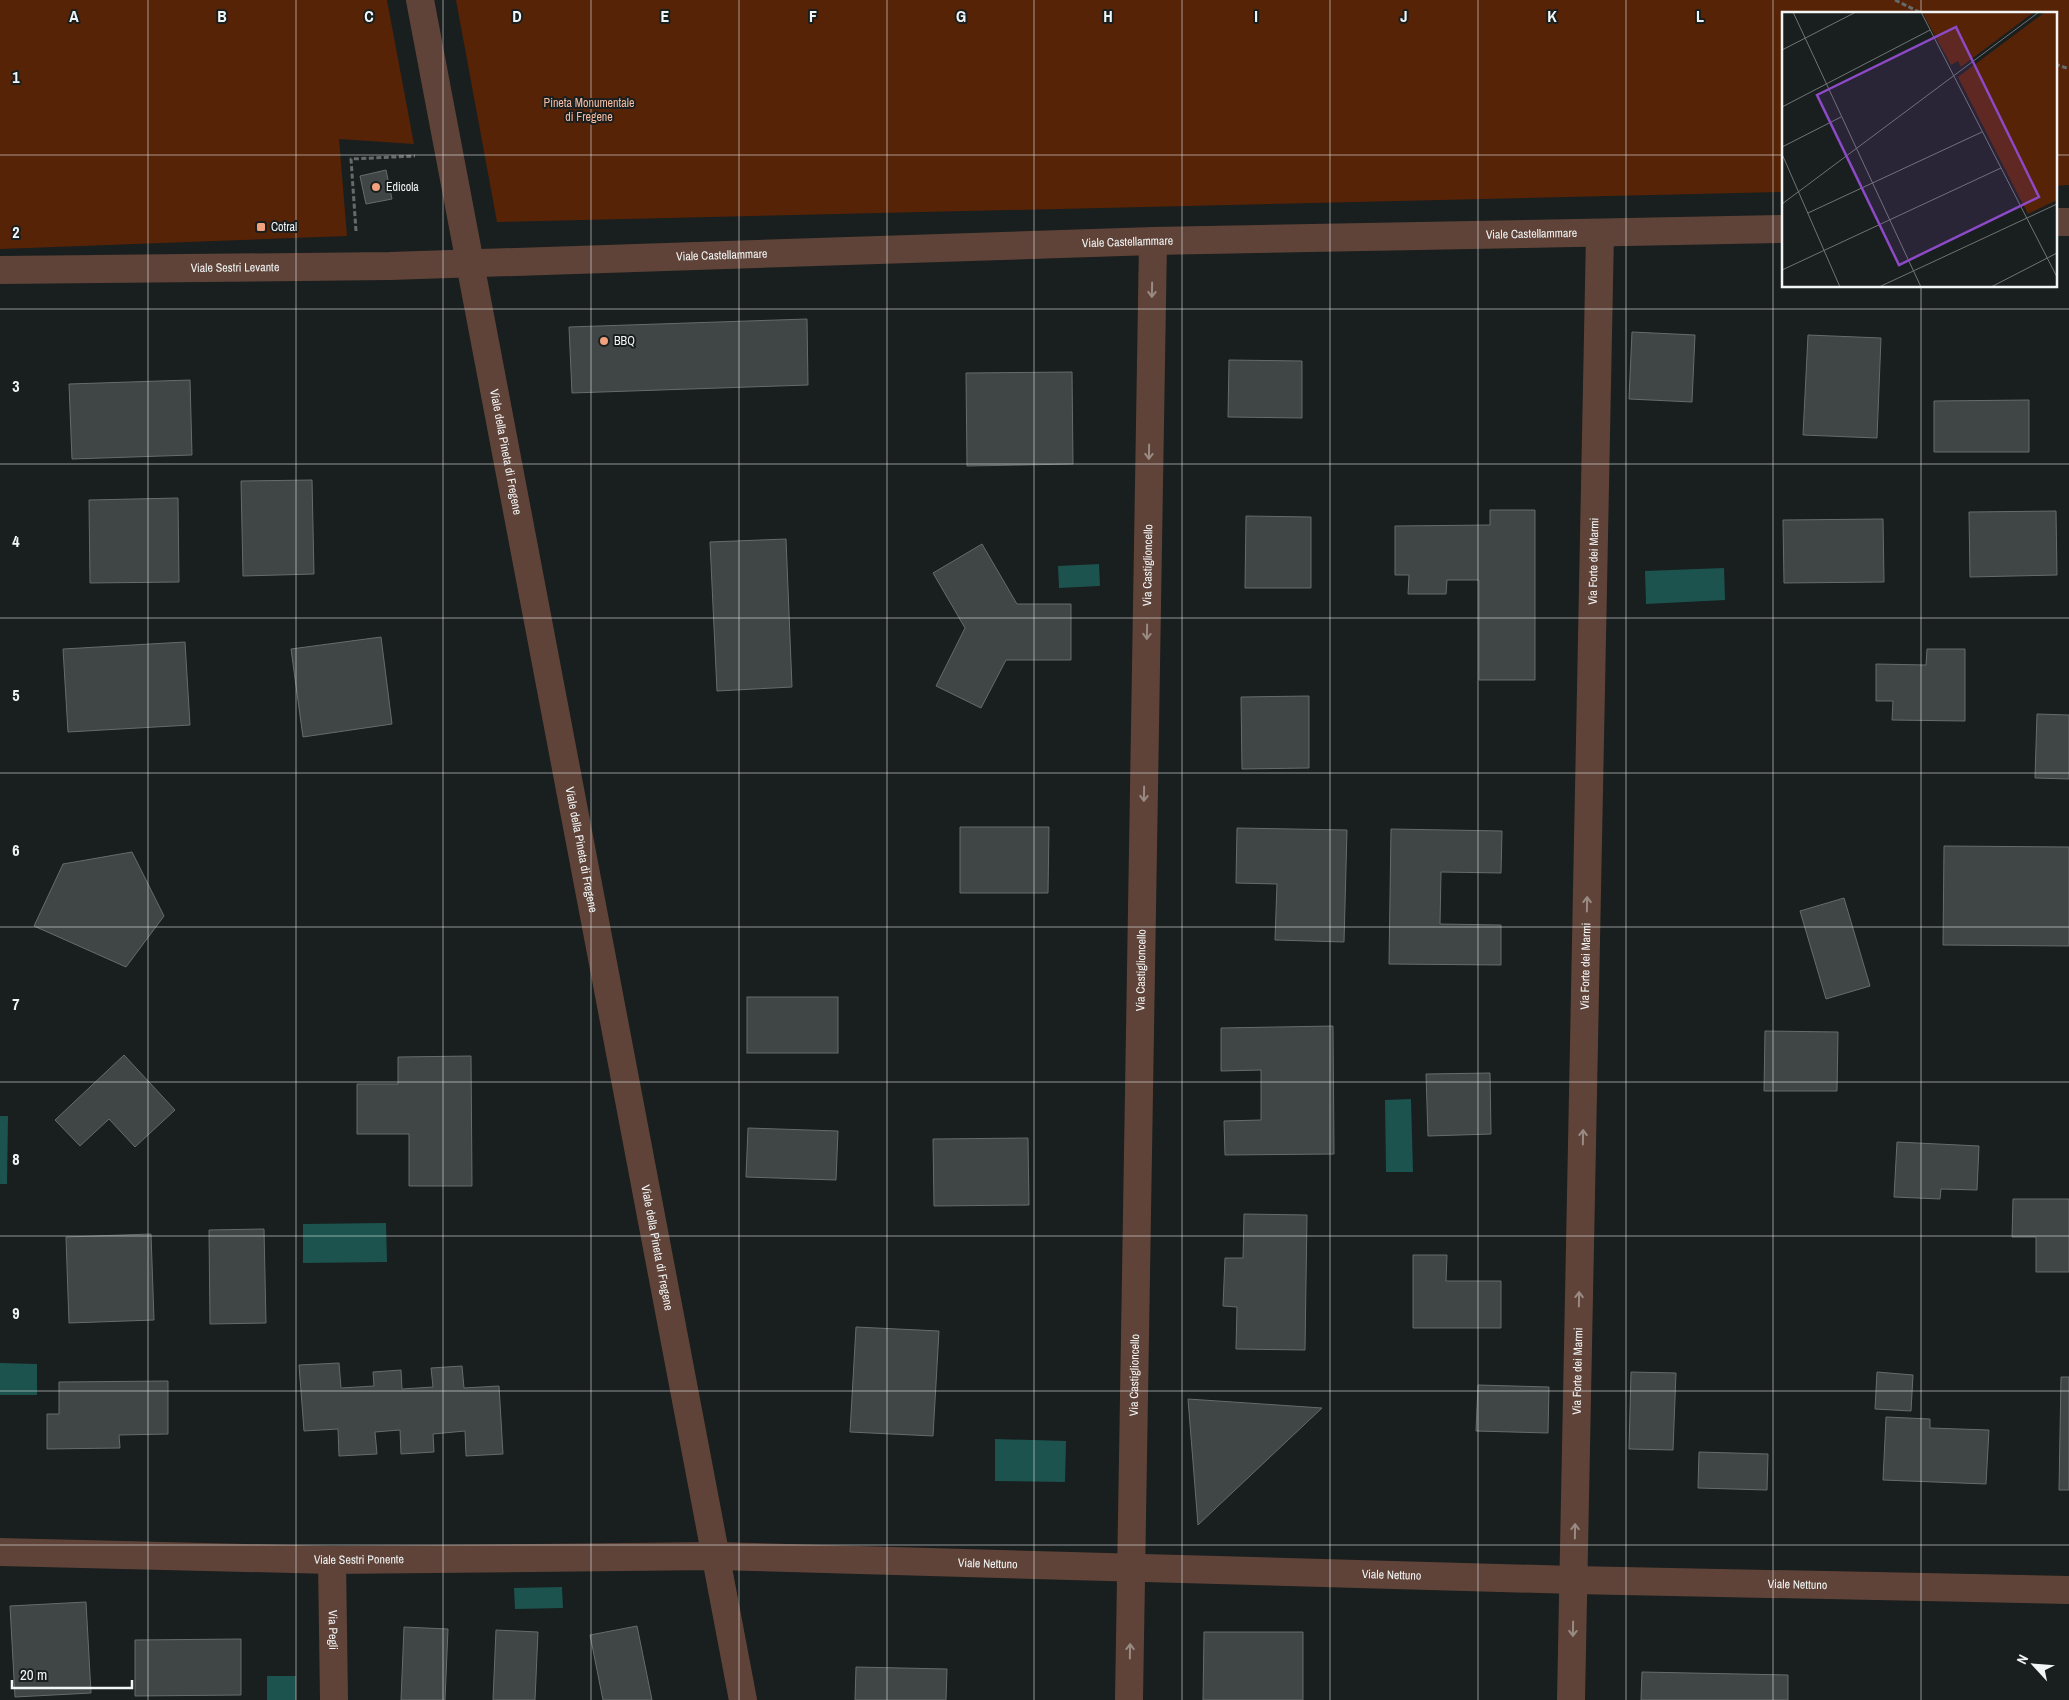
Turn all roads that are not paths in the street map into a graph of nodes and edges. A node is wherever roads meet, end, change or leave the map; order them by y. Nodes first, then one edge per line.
1 (420, 0) edge
2 (2056, 222) edge
3 (2069, 222) edge
4 (1782, 229) edge
5 (1600, 233) junction
6 (1153, 241) junction
7 (470, 264) junction
8 (0, 270) edge
9 (0, 1552) edge
10 (716, 1556) junction
11 (332, 1560) junction
12 (1132, 1568) junction
13 (1574, 1580) junction
14 (2069, 1590) edge
15 (334, 1700) edge
16 (743, 1700) edge
17 (1129, 1700) edge
18 (1571, 1700) edge

1 - 7 street, Viale della Pineta di Fregene
2 - 3 street
4 - 5 street, Viale Castellammare
5 - 6 street, Viale Castellammare
13 -> 5 street, Via Forte dei Marmi
6 - 7 street, Viale Castellammare
6 -> 12 street, Via Castiglioncello
7 - 8 street, Viale Sestri Levante
7 - 10 street, Viale della Pineta di Fregene
9 - 11 street, Viale Sestri Ponente
10 - 11 street, Viale Sestri Ponente
10 - 12 street, Viale Nettuno
10 - 16 street, Viale della Pineta di Fregene
11 - 15 street, Via Pegli
12 - 13 street, Viale Nettuno
17 -> 12 street, Via Castiglioncello
13 - 14 street, Viale Nettuno
13 -> 18 street, Via Forte dei Marmi

